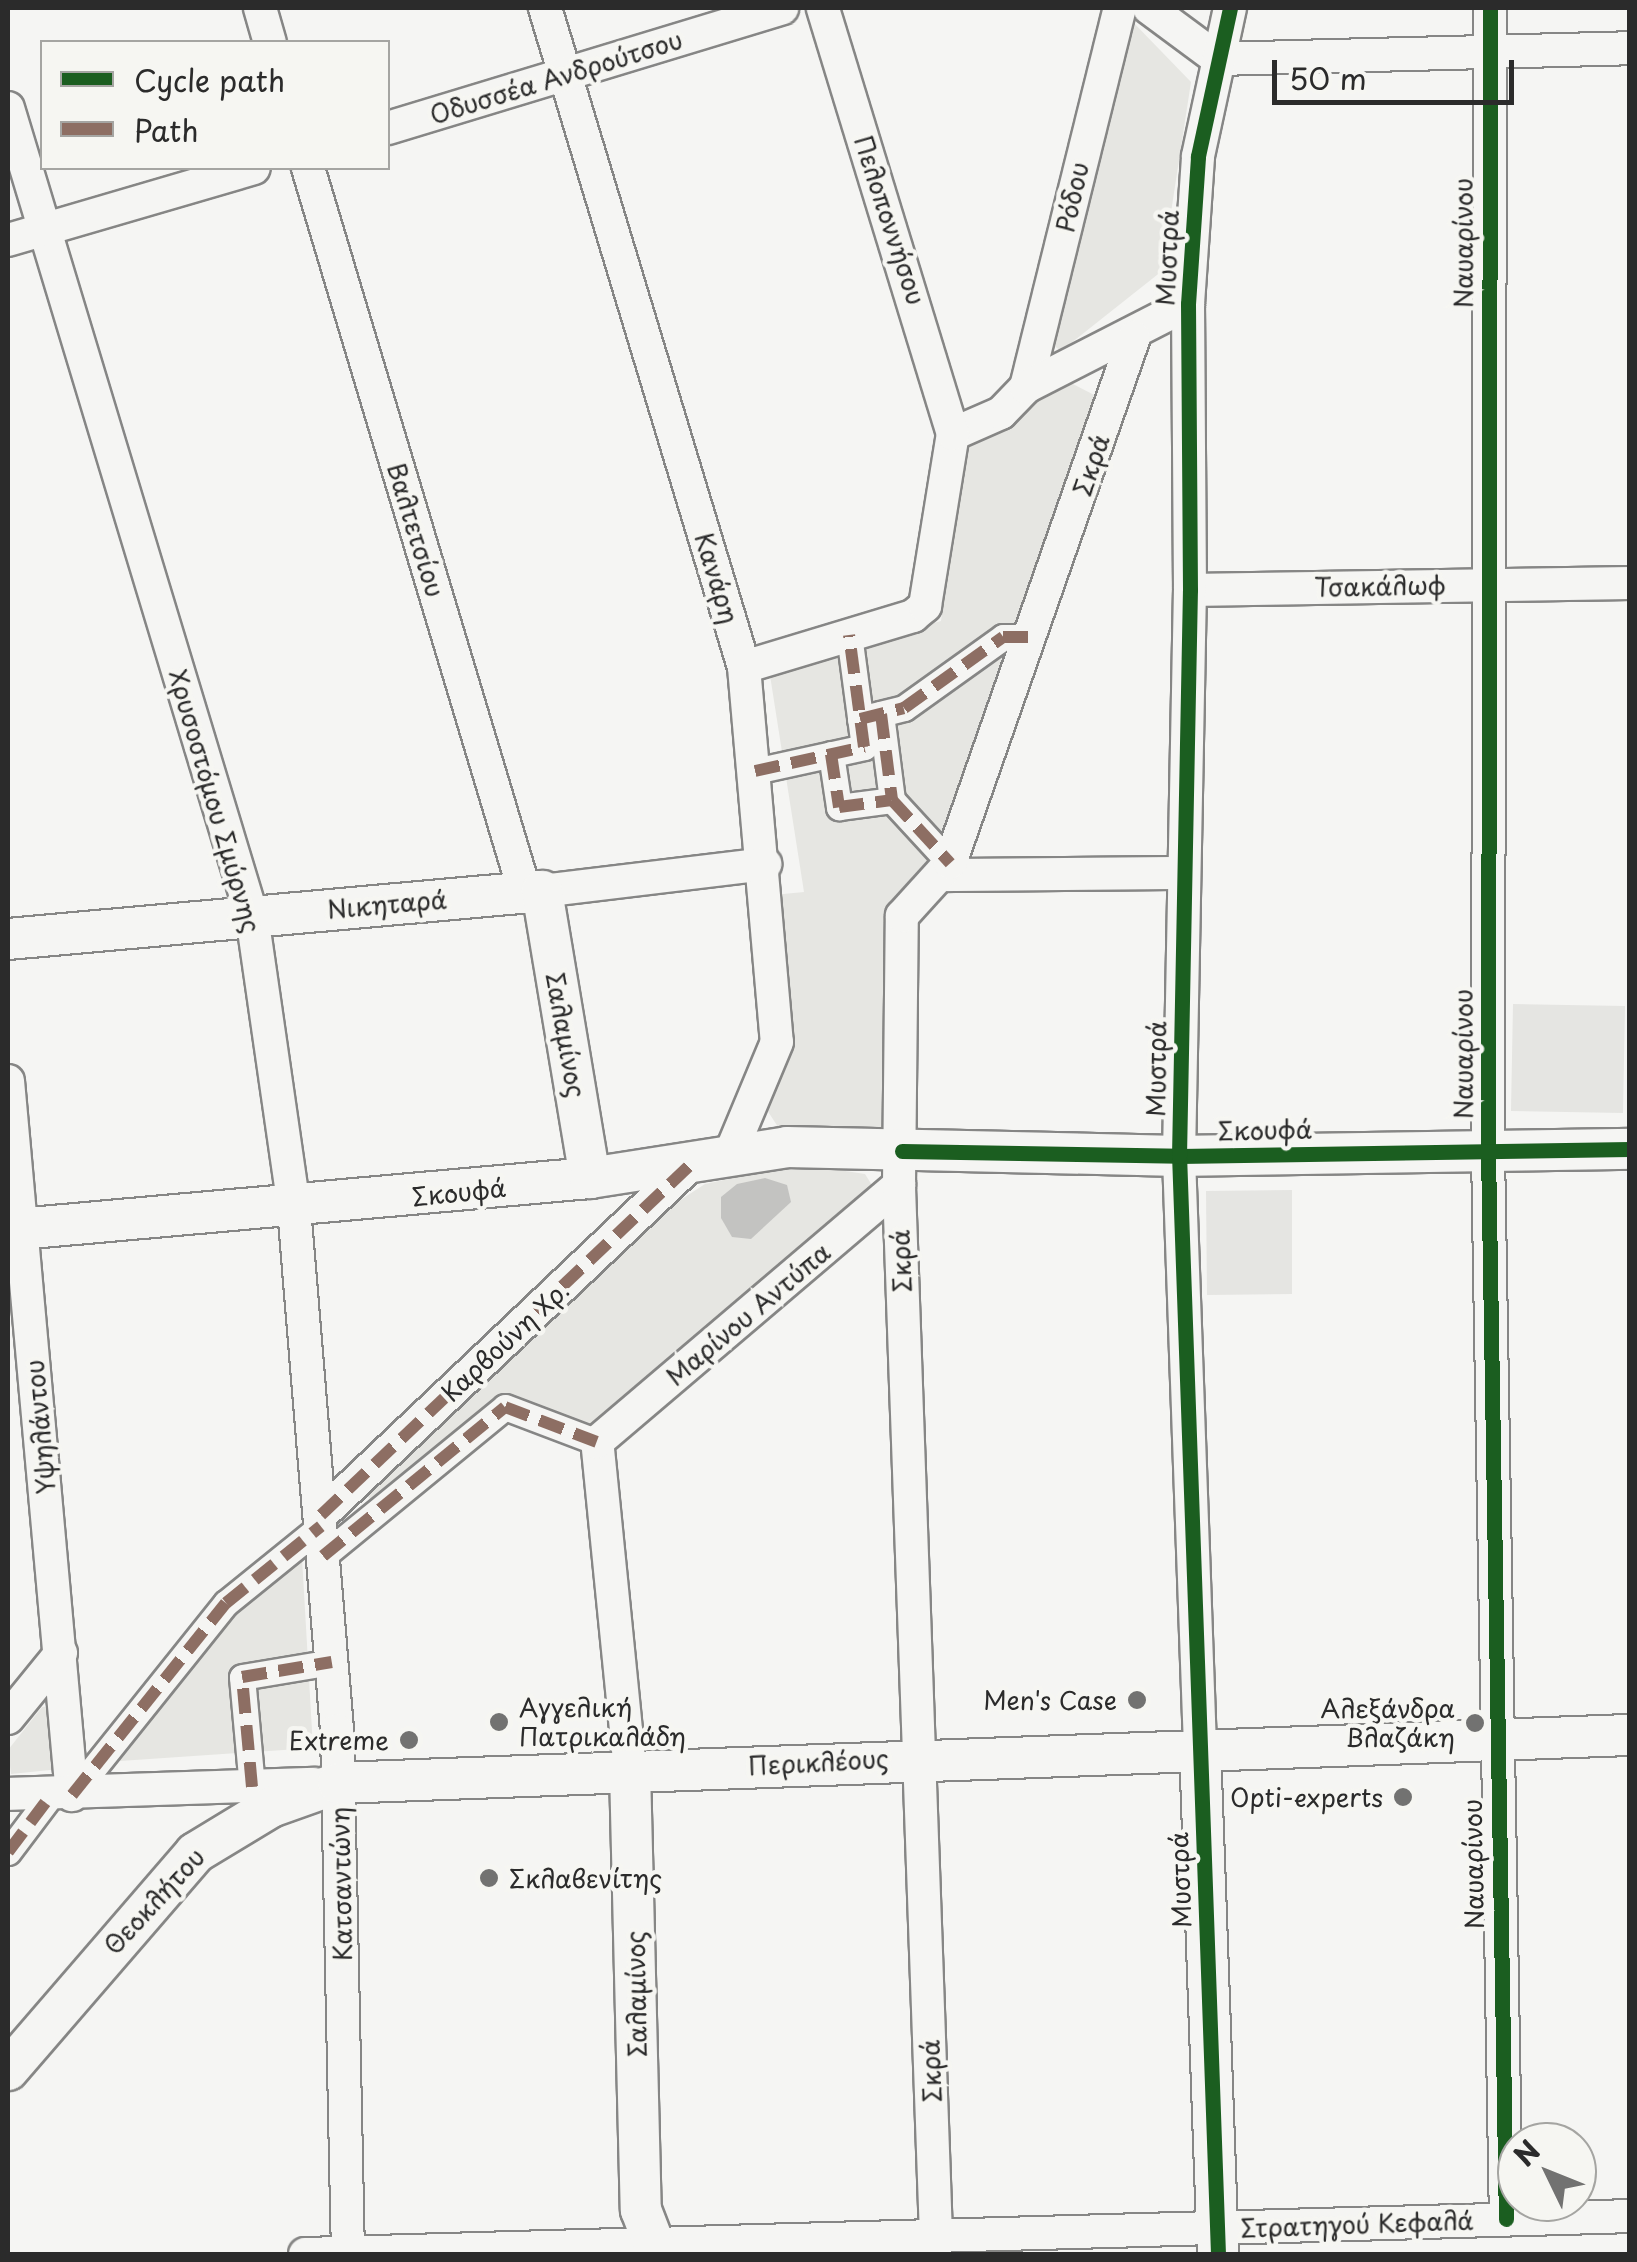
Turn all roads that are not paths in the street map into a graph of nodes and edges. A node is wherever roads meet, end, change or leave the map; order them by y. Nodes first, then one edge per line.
1 (260, 8) edge
2 (545, 8) edge
3 (782, 8) edge
4 (823, 8) edge
5 (1120, 8) edge
6 (1150, 8) edge
7 (1230, 8) edge
8 (1490, 8) edge
9 (269, 40) edge
10 (1630, 48) edge
11 (1490, 50) junction
12 (1218, 60) junction
13 (565, 75) junction
14 (8, 108) edge
15 (390, 127) edge
16 (247, 170) edge
17 (309, 170) edge
18 (44, 229) junction
19 (8, 240) edge
20 (1188, 304) junction
21 (1134, 336) junction
22 (1026, 386) junction
23 (953, 434) junction
24 (1630, 582) edge
25 (1487, 584) junction
26 (1190, 590) junction
27 (849, 635) junction
28 (1031, 637) junction
29 (744, 667) junction
30 (871, 716) junction
31 (831, 754) junction
32 (755, 771) junction
33 (892, 800) junction
34 (766, 864) junction
35 (948, 869) junction
36 (1184, 873) junction
37 (533, 892) junction
38 (252, 916) junction
39 (8, 939) edge
40 (8, 1081) edge
41 (1630, 1149) edge
42 (1488, 1150) junction
43 (1179, 1156) junction
44 (708, 1163) junction
45 (900, 1168) junction
46 (590, 1178) junction
47 (294, 1208) junction
48 (15, 1229) edge
49 (596, 1442) junction
50 (322, 1532) junction
51 (61, 1653) junction
52 (332, 1662) junction
53 (8, 1718) edge
54 (1630, 1734) edge
55 (1496, 1739) junction
56 (1200, 1747) junction
57 (923, 1757) junction
58 (630, 1770) junction
59 (338, 1783) junction
60 (252, 1787) junction
61 (8, 1794) edge
62 (62, 1795) junction
63 (8, 1852) edge
64 (8, 2070) edge
65 (1504, 2122) edge
66 (1630, 2216) edge
67 (1597, 2217) edge
68 (1497, 2221) edge
69 (936, 2236) junction
70 (1219, 2241) edge
71 (656, 2250) edge
72 (305, 2254) edge
73 (348, 2254) edge

1 - 9 street
2 - 13 street, Κανάρη
3 - 13 street, Οδυσσέα Ανδρούτσου
4 - 23 street, Πελοποννήσου
5 - 22 street, Ρόδου
6 - 12 street
7 - 12 street, Μυστρά
8 - 11 street, Ναυαρίνου
10 - 11 street
11 - 12 street
11 - 25 street, Ναυαρίνου
12 - 20 street, Μυστρά
13 - 15 street, Οδυσσέα Ανδρούτσου
13 - 29 street, Κανάρη
14 - 18 street, Χρυσοστόμου Σμύρνης
16 - 18 street
17 - 37 street, Βαλτετσίου
18 - 19 street
18 - 38 street, Χρυσοστόμου Σμύρνης
20 - 21 street
20 - 26 street, Μυστρά
21 - 22 street
21 - 28 street, Σκρά
22 - 23 street
23 - 27 street
24 - 25 street, Τσακάλωφ
25 - 26 street, Τσακάλωφ
25 - 42 street, Ναυαρίνου
26 - 36 street, Μυστρά
27 - 29 street
27 - 30 street
28 - 30 street
28 - 35 street, Σκρά
29 - 32 street, Κανάρη
30 - 31 street
30 - 33 street
31 - 32 street
31 - 33 street
32 - 34 street, Κανάρη
33 - 35 street
34 - 37 street, Νικηταρά
34 - 44 street, Κανάρη
35 - 36 street
35 - 45 street, Σκρά
36 - 43 street, Μυστρά
37 - 38 street, Νικηταρά
37 - 46 street, Σαλαμίνος
38 - 39 street, Νικηταρά
38 - 47 street, Χρυσοστόμου Σμύρνης
40 - 48 street, Υψηλάντου
41 - 42 street, Σκουφά
42 - 43 street, Σκουφά
42 - 55 street, Ναυαρίνου
43 - 45 street, Σκουφά
43 - 56 street, Μυστρά
44 - 45 street, Σκουφά
44 - 46 street, Σκουφά
44 - 50 street, Καρβούνη Χρ.
45 - 49 street, Μαρίνου Αντύπα
45 - 57 street, Σκρά
46 - 47 street, Σκουφά
47 - 48 street, Σκουφά
47 - 50 street, Χρυσοστόμου Σμύρνης
48 - 51 street, Υψηλάντου
49 - 50 street
49 - 58 street, Σαλαμίνος
50 - 52 street, Κατσαντώνη
50 - 62 street
51 - 53 street
51 - 62 street, Υψηλάντου
52 - 59 street, Κατσαντώνη
52 - 60 street
54 - 55 street, Περικλέους
55 - 56 street, Περικλέους
55 - 65 street, Ναυαρίνου
56 - 57 street, Περικλέους
56 - 70 street, Μυστρά
57 - 58 street, Περικλέους
57 - 69 street, Σκρά
58 - 59 street, Περικλέους
58 - 71 street, Σαλαμίνος
59 - 60 street, Περικλέους
59 - 64 street, Θεοκλήτου
59 - 73 street, Κατσαντώνη
60 - 62 street, Περικλέους
61 - 62 street, Περικλέους
62 - 63 street
66 - 67 street, Στρατηγού Κεφαλά
68 - 70 street, Στρατηγού Κεφαλά
69 - 70 street, Στρατηγού Κεφαλά
69 - 71 street, Στρατηγού Κεφαλά
71 - 73 street, Στρατηγού Κεφαλά
72 - 73 street, Στρατηγού Κεφαλά

